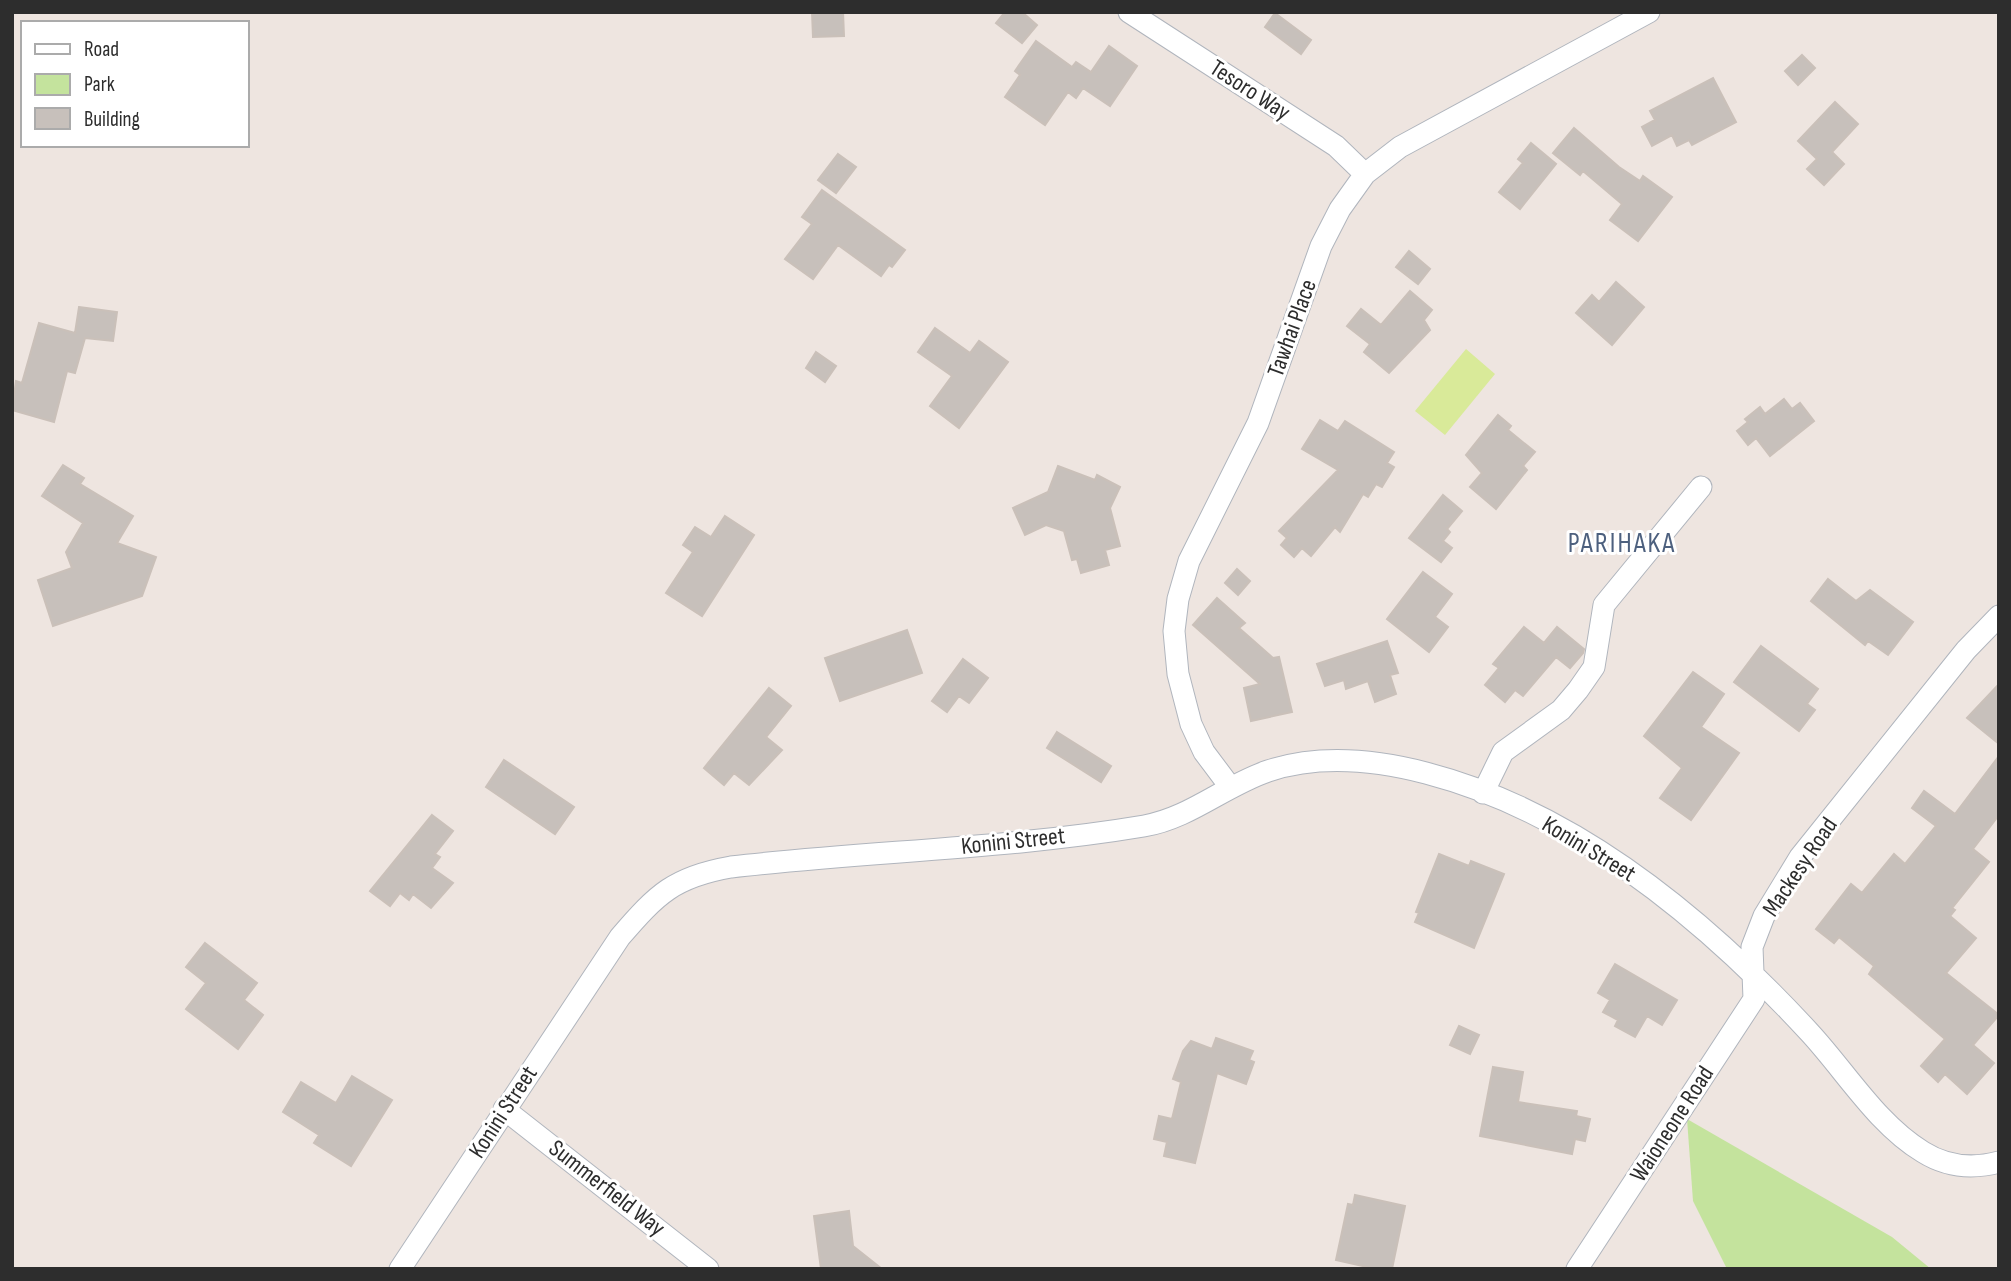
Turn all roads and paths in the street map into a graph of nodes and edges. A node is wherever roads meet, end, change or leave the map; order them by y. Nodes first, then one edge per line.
1 (1129, 12) edge
2 (1649, 12) edge
3 (1365, 174) junction
4 (1701, 487) dead end
5 (1999, 615) edge
6 (1231, 788) junction
7 (1483, 793) junction
8 (1753, 976) junction
9 (504, 1110) junction
10 (1999, 1162) edge
11 (400, 1269) edge
12 (708, 1269) edge
13 (1577, 1269) edge

1 - 3 street, Tesoro Way
2 - 3 street, Tawhai Place
3 - 6 street, Tawhai Place
4 - 7 street
5 - 8 street, Mackesy Road
6 - 7 street, Konini Street
6 - 9 street, Konini Street
7 - 8 street, Konini Street
8 - 10 street
8 - 13 street, Waioneone Road
9 - 11 street, Konini Street
9 - 12 street, Summerfield Way

